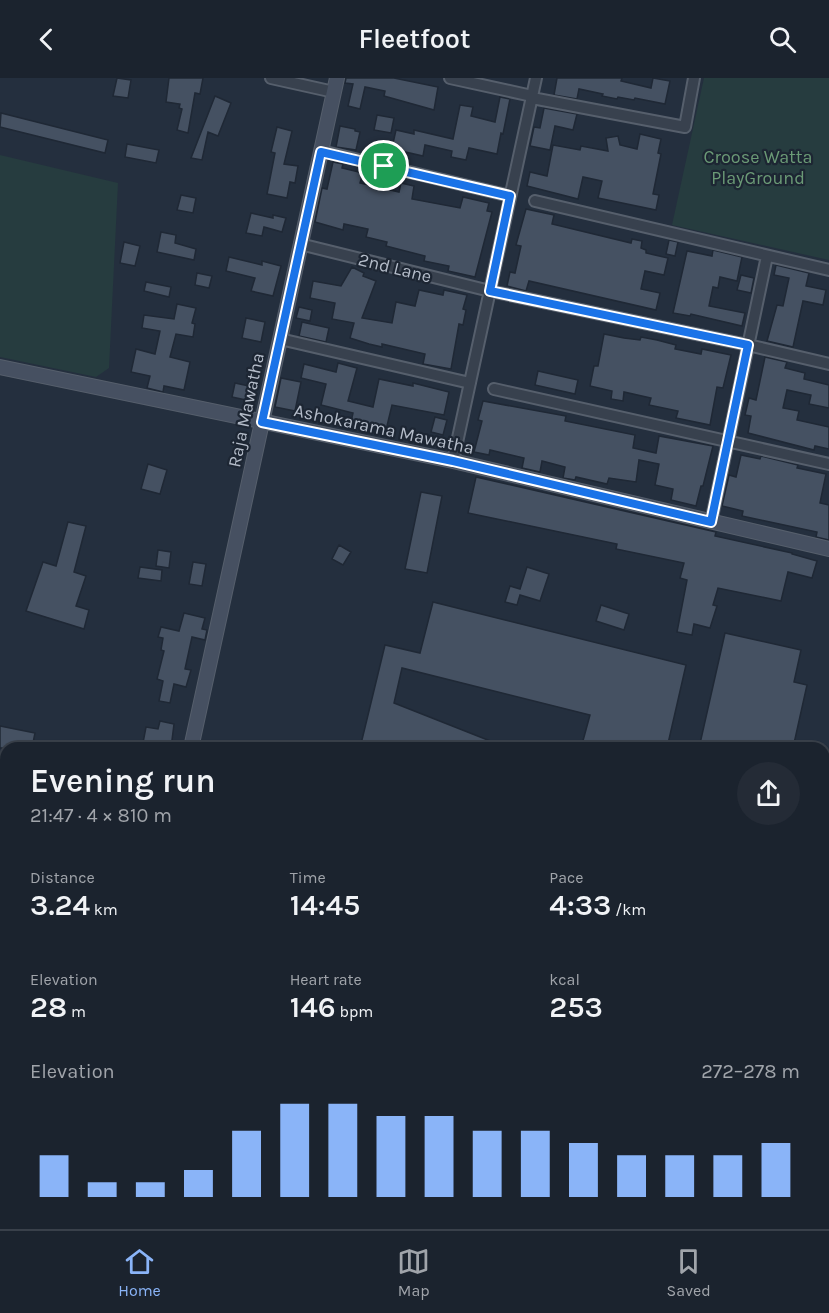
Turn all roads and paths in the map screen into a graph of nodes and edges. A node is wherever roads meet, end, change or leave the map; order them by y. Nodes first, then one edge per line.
1 (271, 78) edge
2 (450, 78) edge
3 (536, 78) edge
4 (694, 78) edge
5 (335, 85) edge
6 (532, 97) junction
7 (321, 152) junction
8 (510, 196) junction
9 (535, 201) dead end
10 (300, 244) junction
11 (767, 256) junction
12 (829, 270) edge
13 (490, 291) junction
14 (280, 339) junction
15 (748, 345) junction
16 (829, 364) edge
17 (0, 367) edge
18 (470, 383) junction
19 (494, 389) dead end
20 (262, 422) junction
21 (728, 442) junction
22 (453, 461) junction
23 (829, 464) edge
24 (711, 522) junction
25 (829, 549) edge
26 (192, 742) edge

1 - 5 street
2 - 6 street
3 - 6 street
4 - 6 street
5 - 7 street, Raja Mawatha
6 - 8 street
7 - 8 street
7 - 10 street, Raja Mawatha
8 - 13 street
9 - 11 street
10 - 13 street, 2nd Lane
10 - 14 street, Raja Mawatha
11 - 12 street
11 - 15 street
13 - 15 street, 2nd Lane
13 - 18 street
14 - 18 street
14 - 20 street, Raja Mawatha
15 - 16 street, 2nd Lane
15 - 21 street
17 - 20 street, Ashokarama Mawatha
18 - 22 street
19 - 21 street
20 - 22 street, Ashokarama Mawatha
20 - 26 street, Raja Mawatha
21 - 23 street
21 - 24 street
22 - 24 street, Ashokarama Mawatha
24 - 25 street, Ashokarama Mawatha

